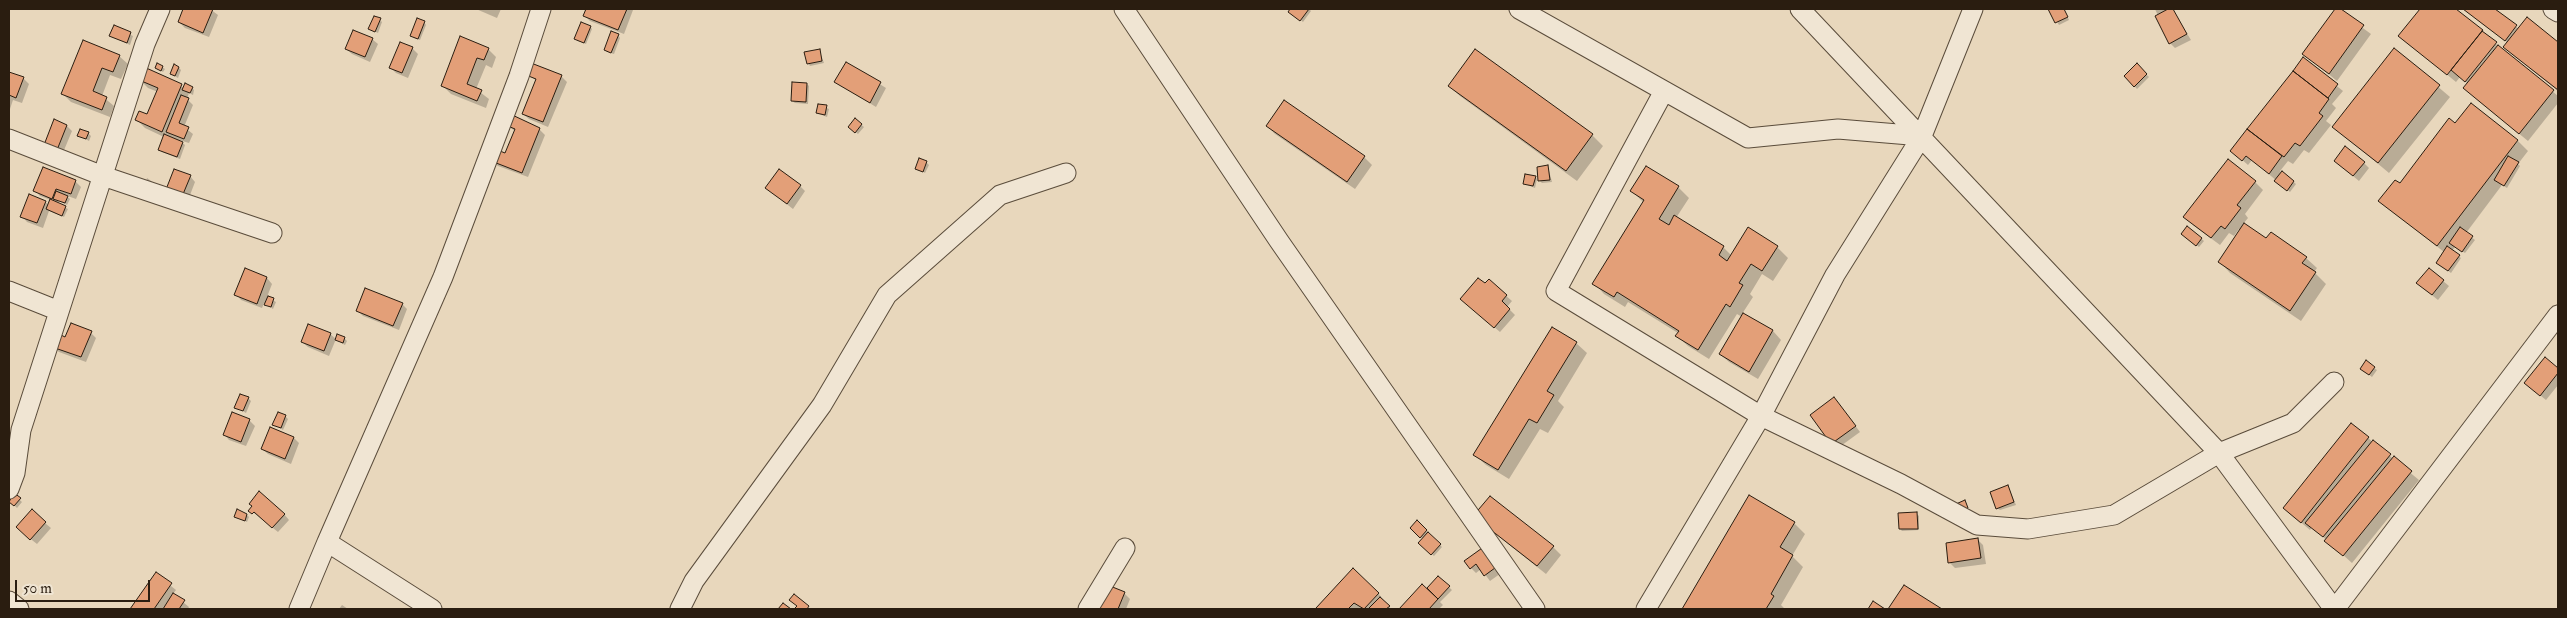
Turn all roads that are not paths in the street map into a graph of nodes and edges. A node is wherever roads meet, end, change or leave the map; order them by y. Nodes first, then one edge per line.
1 (160, 9) edge
2 (541, 9) edge
3 (1124, 9) edge
4 (1519, 9) edge
5 (1800, 9) edge
6 (1973, 9) edge
7 (2553, 9) edge
8 (2558, 12) edge
9 (1664, 91) junction
10 (1922, 136) junction
11 (9, 139) edge
12 (1066, 173) dead end
13 (103, 176) junction
14 (272, 233) dead end
15 (9, 291) edge
16 (59, 311) junction
17 (2558, 315) edge
18 (2334, 382) dead end
19 (1761, 416) junction
20 (15, 428) edge
21 (2219, 453) junction
22 (9, 489) edge
23 (327, 542) junction
24 (1126, 548) dead end
25 (9, 601) edge
26 (19, 609) edge
27 (299, 609) edge
28 (432, 609) edge
29 (680, 609) edge
30 (1088, 609) edge
31 (1535, 609) edge
32 (1646, 609) edge
33 (2335, 609) edge

1 - 13 street
2 - 23 street
3 - 31 street
4 - 9 street
5 - 10 street
6 - 10 street
7 - 8 street
9 - 10 street
9 - 19 street
10 - 19 street
10 - 21 street
11 - 13 street
12 - 29 street
13 - 14 street
13 - 16 street
15 - 16 street
16 - 20 street
17 - 33 street
18 - 21 street
19 - 21 street
19 - 32 street
20 - 22 street
21 - 33 street
23 - 27 street
23 - 28 street
24 - 30 street
25 - 26 street

